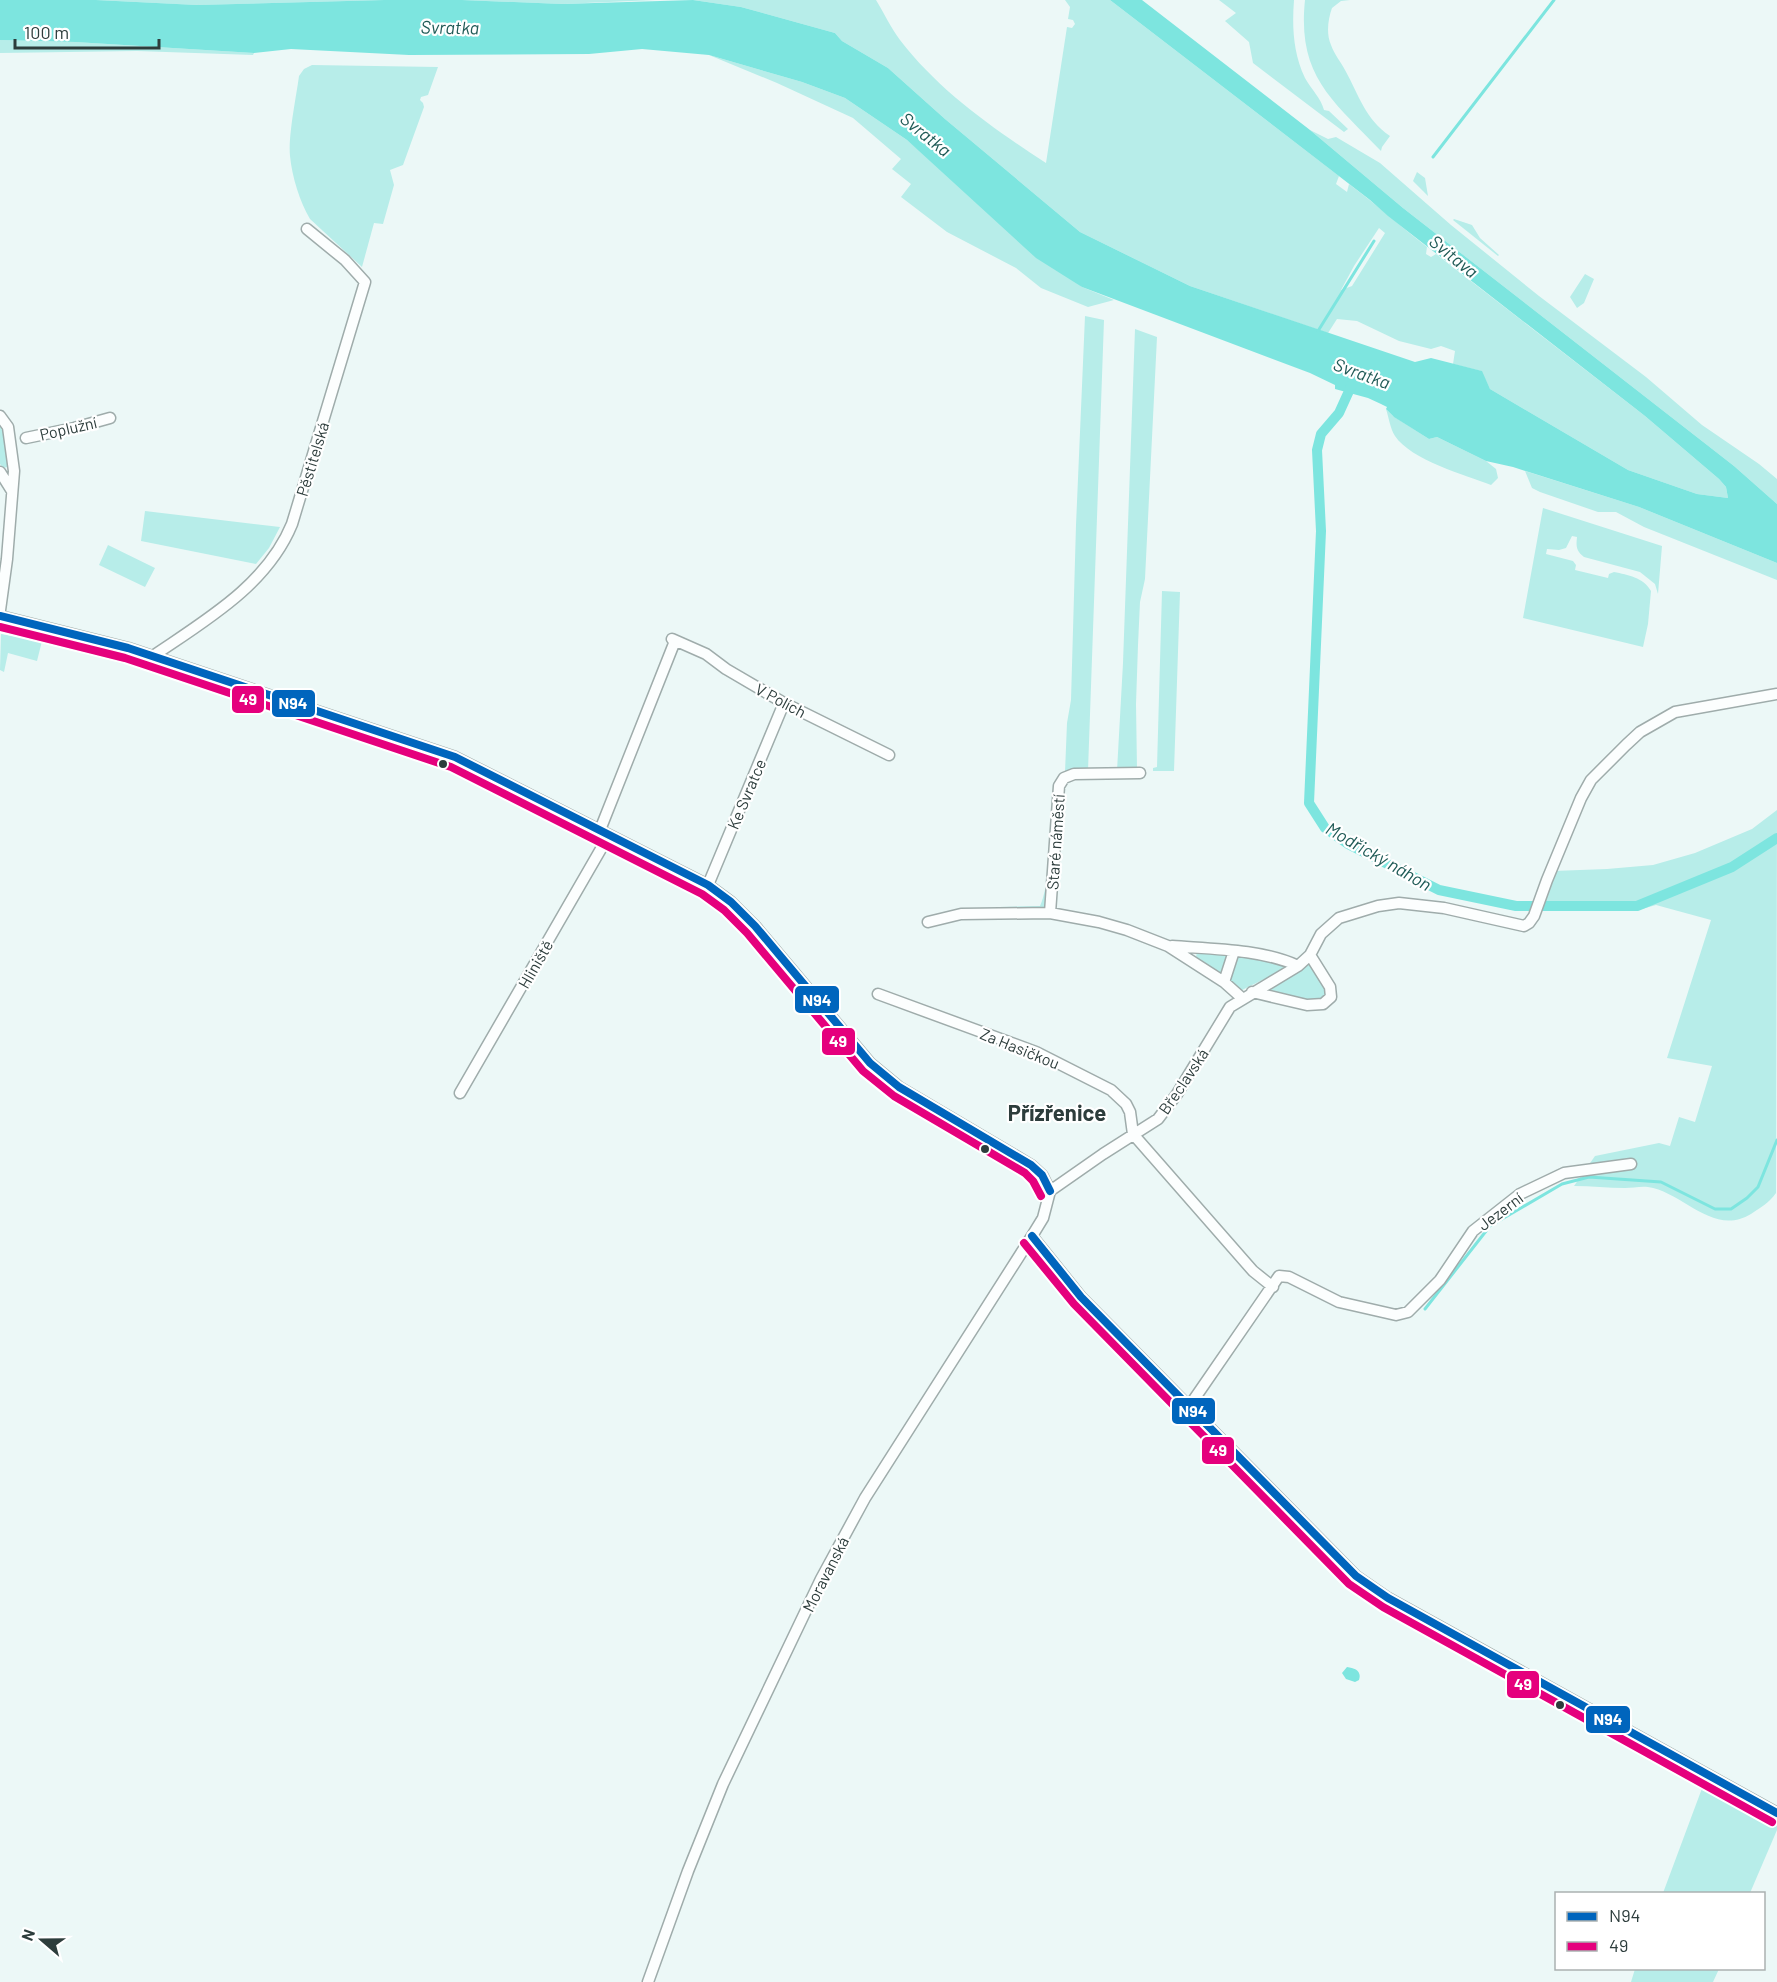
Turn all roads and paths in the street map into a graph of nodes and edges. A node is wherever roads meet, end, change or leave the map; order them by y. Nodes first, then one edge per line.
1 (307, 229) dead end
2 (0, 416) edge
3 (110, 418) dead end
4 (18, 439) junction
5 (0, 472) edge
6 (12, 491) junction
7 (0, 610) edge
8 (0, 616) edge
9 (153, 656) junction
10 (1777, 694) edge
11 (784, 703) junction
12 (889, 754) dead end
13 (1140, 773) dead end
14 (604, 833) junction
15 (708, 885) junction
16 (1050, 912) junction
17 (928, 922) dead end
18 (1168, 946) junction
19 (1234, 951) junction
20 (1310, 955) junction
21 (1298, 966) junction
22 (1224, 982) junction
23 (878, 993) dead end
24 (1248, 995) junction
25 (460, 1093) dead end
26 (1133, 1134) junction
27 (1632, 1164) dead end
28 (1050, 1191) junction
29 (1032, 1236) junction
30 (1273, 1287) junction
31 (1188, 1408) junction
32 (1777, 1813) edge
33 (648, 1982) edge

1 - 9 street, Pěstitelská
2 - 4 street
3 - 4 street, Poplužní
4 - 6 street
5 - 6 street
6 - 7 street
8 - 9 street
9 - 14 street
10 - 20 street
11 - 12 street, V Polích
11 - 14 street, V Polích
11 - 15 street, Ke Svratce
13 - 16 street, Staré náměstí
14 - 15 street
14 - 25 street, Hliniště
15 - 28 street
16 - 17 street, Staré náměstí
16 - 18 street, Staré náměstí
18 - 19 street, Staré náměstí
18 - 22 street, Staré náměstí
19 - 21 street, Staré náměstí
19 - 22 street
20 - 21 street
20 - 24 street, Staré náměstí
21 - 24 street
22 - 24 street, Staré náměstí
23 - 26 street, Za Hasičkou
24 - 26 street, Břeclavská
26 - 28 street, Břeclavská
26 - 30 street
27 - 30 street, Jezerní
28 - 29 street, Moravanská
29 - 31 street
29 - 33 street, Moravanská
30 - 31 street
31 - 32 street

